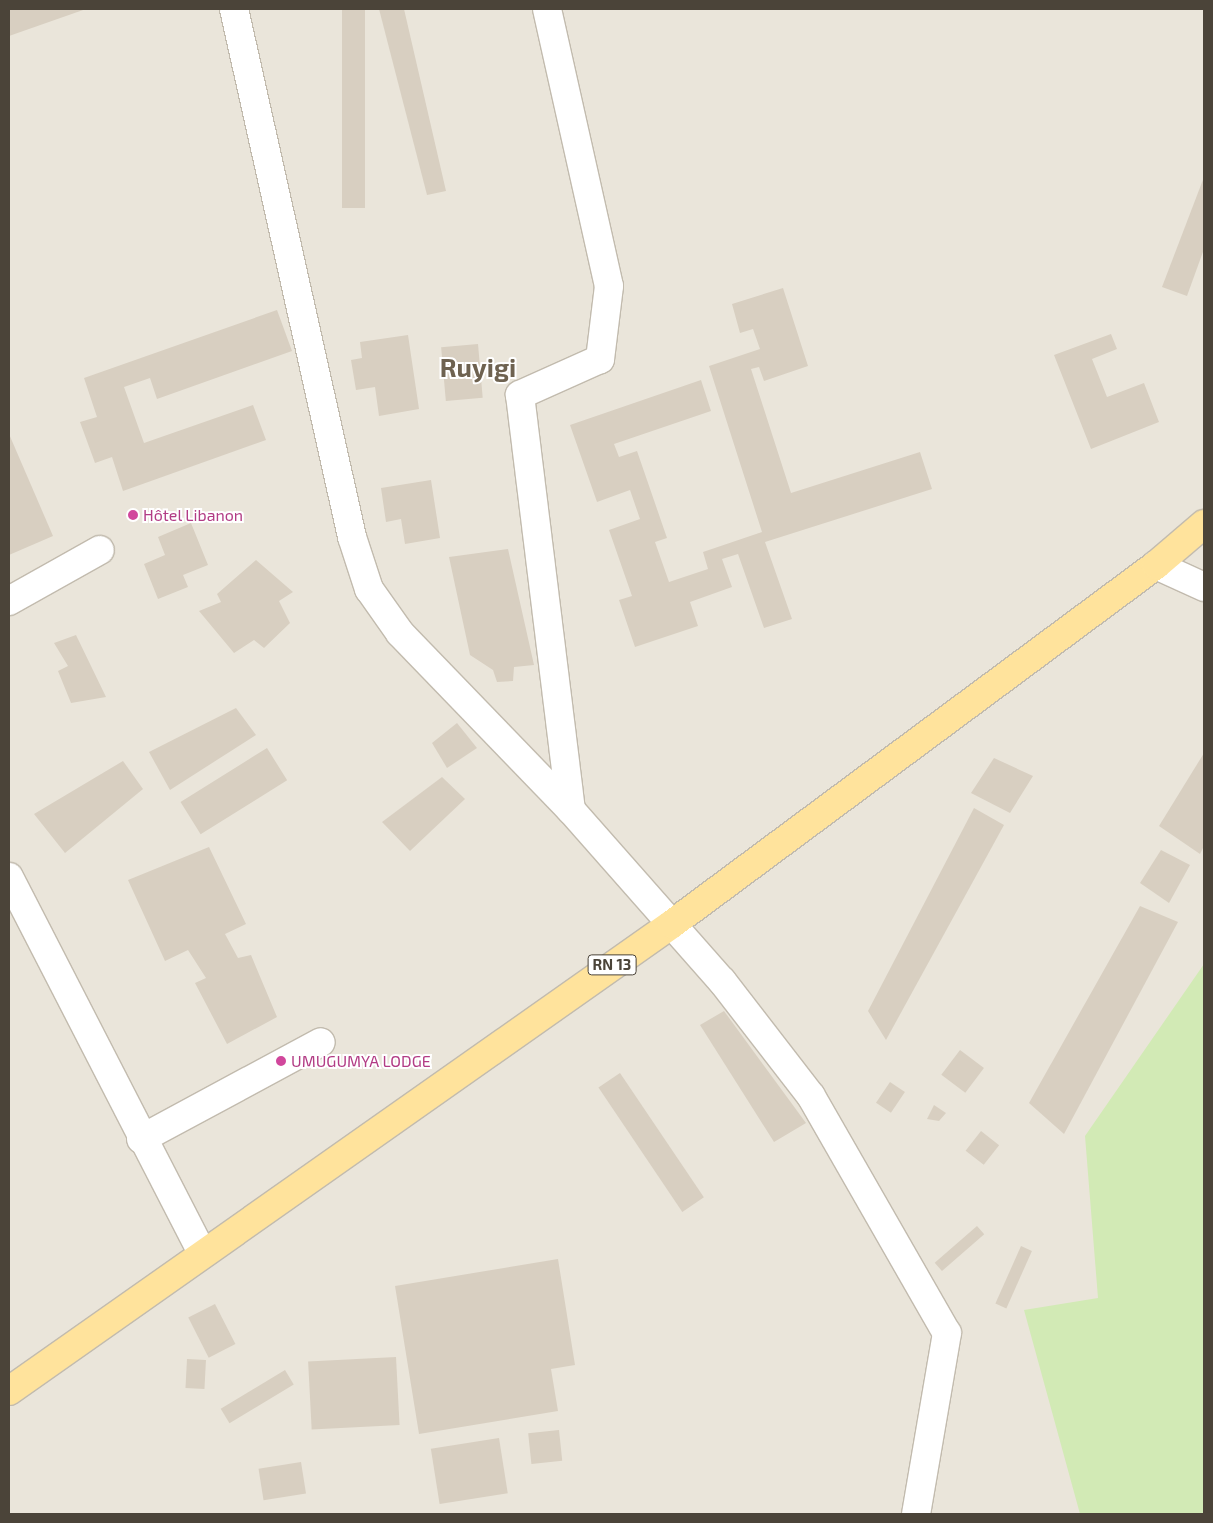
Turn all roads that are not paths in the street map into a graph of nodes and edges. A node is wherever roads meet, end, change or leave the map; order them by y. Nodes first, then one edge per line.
1 (234, 9) edge
2 (547, 9) edge
3 (1204, 524) edge
4 (100, 550) dead end
5 (1156, 565) junction
6 (1204, 587) edge
7 (9, 601) edge
8 (571, 810) junction
9 (9, 877) edge
10 (672, 924) junction
11 (321, 1042) dead end
12 (141, 1139) junction
13 (202, 1252) junction
14 (9, 1391) edge
15 (916, 1514) edge

1 - 8 street
2 - 8 street
3 - 5 main road, RN 13
4 - 7 street
5 - 6 street
5 - 10 main road, RN 13
8 - 10 street
9 - 12 street
10 - 13 main road, RN 13
10 - 15 street
11 - 12 street
12 - 13 street
13 - 14 main road, RN 13

